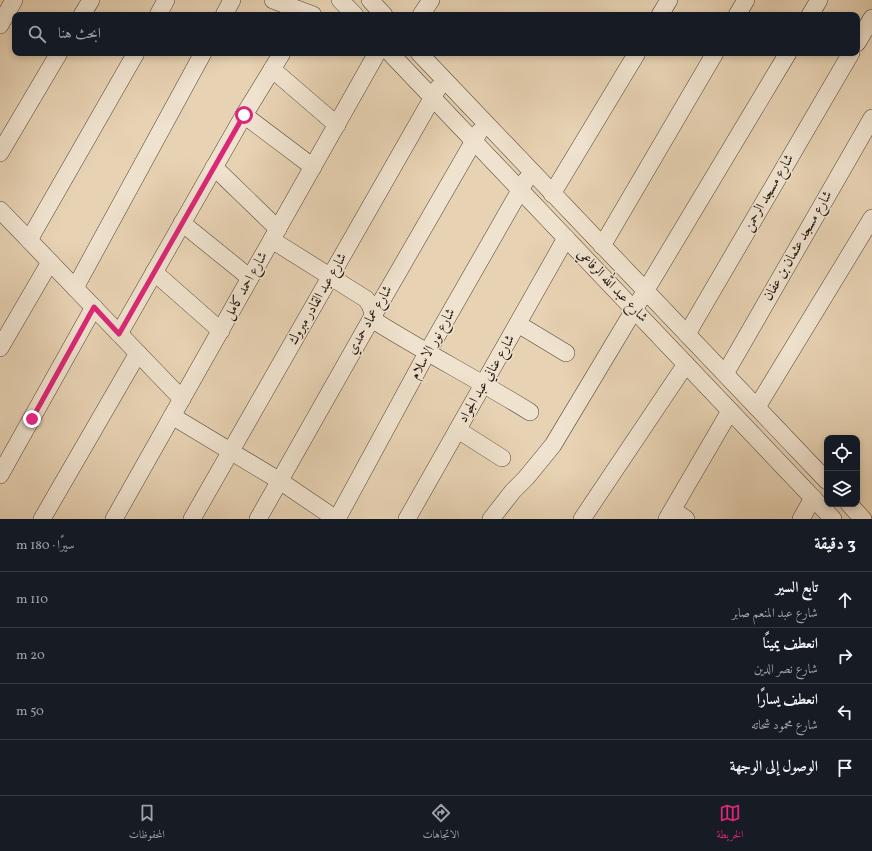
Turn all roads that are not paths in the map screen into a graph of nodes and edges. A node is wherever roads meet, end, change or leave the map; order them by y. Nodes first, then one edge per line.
1 (14, 0) edge
2 (90, 0) edge
3 (166, 0) edge
4 (232, 0) edge
5 (274, 0) edge
6 (370, 0) edge
7 (430, 0) edge
8 (669, 0) edge
9 (746, 0) edge
10 (819, 0) edge
11 (84, 12) edge
12 (160, 12) edge
13 (226, 12) edge
14 (303, 12) edge
15 (381, 12) edge
16 (423, 12) edge
17 (662, 12) edge
18 (739, 12) edge
19 (812, 12) edge
20 (872, 18) edge
21 (0, 25) edge
22 (860, 38) edge
23 (57, 56) edge
24 (134, 56) edge
25 (201, 56) edge
26 (280, 56) edge
27 (375, 56) edge
28 (395, 56) edge
29 (422, 56) edge
30 (635, 56) edge
31 (713, 56) edge
32 (786, 56) edge
33 (849, 56) edge
34 (272, 69) junction
35 (443, 79) junction
36 (433, 98) junction
37 (244, 115) junction
38 (872, 118) edge
39 (484, 123) junction
40 (337, 125) junction
41 (473, 141) junction
42 (0, 153) edge
43 (214, 167) junction
44 (313, 167) junction
45 (531, 172) junction
46 (520, 190) junction
47 (552, 194) junction
48 (1, 214) edge
49 (872, 218) edge
50 (182, 223) junction
51 (275, 235) junction
52 (566, 238) junction
53 (29, 240) junction
54 (602, 246) junction
55 (50, 262) junction
56 (154, 272) junction
57 (331, 277) junction
58 (250, 278) junction
59 (76, 288) junction
60 (646, 291) junction
61 (94, 307) junction
62 (634, 309) junction
63 (374, 314) junction
64 (518, 324) junction
65 (221, 331) junction
66 (119, 334) junction
67 (687, 334) junction
68 (0, 348) edge
69 (427, 353) junction
70 (566, 353) dead end
71 (138, 354) junction
72 (686, 364) junction
73 (725, 374) junction
74 (484, 384) junction
75 (182, 400) junction
76 (757, 407) junction
77 (730, 411) junction
78 (530, 412) dead end
79 (172, 416) junction
80 (458, 430) junction
81 (230, 452) junction
82 (502, 458) dead end
83 (0, 475) edge
84 (824, 478) edge
85 (280, 481) junction
86 (813, 498) junction
87 (852, 507) edge
88 (872, 515) edge
89 (675, 516) edge
90 (42, 519) edge
91 (114, 519) edge
92 (192, 519) edge
93 (258, 519) edge
94 (336, 519) edge
95 (407, 519) edge
96 (491, 519) edge
97 (582, 519) edge
98 (801, 519) edge
99 (833, 519) edge
100 (863, 519) edge
101 (869, 519) edge

1 - 21 street
2 - 11 street
3 - 12 street
4 - 13 street
5 - 14 street
6 - 15 street
7 - 16 street
8 - 17 street
9 - 18 street
10 - 19 street
20 - 22 street
23 - 42 street
24 - 53 street
25 - 59 street
26 - 34 street
27 - 40 street, شارع احمد كامل
28 - 36 street, شارع عبد الله الرفاعي
29 - 35 street, شارع عبد الله الرفاعي
30 - 47 street
31 - 54 street
32 - 60 street
33 - 67 street, شارع مسجد الرحمن
34 - 37 street
34 - 40 street
35 - 36 street, شارع عبد القادر مبروك
35 - 39 street, شارع عبد الله الرفاعي
36 - 41 street, شارع عبد الله الرفاعي
36 - 57 street, شارع عبد القادر مبروك
37 - 43 street
37 - 44 street
38 - 73 street, شارع مسجد عثمان بن عفان
39 - 41 street, شارع عماد حمدي
39 - 45 street, شارع عبد الله الرفاعي
40 - 44 street, شارع احمد كامل
41 - 46 street, شارع عبد الله الرفاعي
41 - 63 street, شارع عماد حمدي
43 - 50 street
43 - 51 street
44 - 51 street, شارع احمد كامل
45 - 46 street, شارع نور الاسلام
45 - 47 street, شارع عبد الله الرفاعي
46 - 52 street, شارع عبد الله الرفاعي
46 - 69 street, شارع نور الاسلام
47 - 54 street, شارع عبد الله الرفاعي
48 - 53 street
49 - 76 street
50 - 56 street
50 - 58 street
51 - 57 street
51 - 58 street, شارع احمد كامل
52 - 62 street, شارع عبد الله الرفاعي
52 - 64 street, شارع عناني عبد الجواد
53 - 55 street
54 - 60 street, شارع عبد الله الرفاعي
55 - 59 street
55 - 68 street
56 - 65 street
56 - 66 street
57 - 63 street
57 - 81 street, شارع عبد القادر مبروك
58 - 65 street, شارع احمد كامل
59 - 61 street
60 - 62 street
60 - 67 street, شارع عبد الله الرفاعي
61 - 66 street
61 - 83 street
62 - 72 street, شارع عبد الله الرفاعي
62 - 96 street
63 - 69 street
63 - 85 street, شارع عماد حمدي
64 - 70 street
64 - 74 street, شارع عناني عبد الجواد
65 - 75 street, شارع احمد كامل
66 - 71 street
67 - 73 street, شارع عبد الله الرفاعي
69 - 74 street
69 - 94 street, شارع نور الاسلام
71 - 75 street
71 - 90 street
72 - 77 street, شارع عبد الله الرفاعي
72 - 97 street
73 - 76 street, شارع عبد الله الرفاعي
74 - 78 street
74 - 80 street, شارع عناني عبد الجواد
75 - 79 street, شارع احمد كامل
76 - 84 street, شارع عبد الله الرفاعي
77 - 86 street, شارع عبد الله الرفاعي
77 - 89 street
79 - 81 street
79 - 91 street, شارع احمد كامل
80 - 82 street
80 - 95 street, شارع عناني عبد الجواد
81 - 85 street
81 - 92 street, شارع عبد القادر مبروك
85 - 93 street, شارع عماد حمدي
85 - 94 street
86 - 98 street
86 - 99 street, شارع عبد الله الرفاعي
87 - 100 street
88 - 101 street

